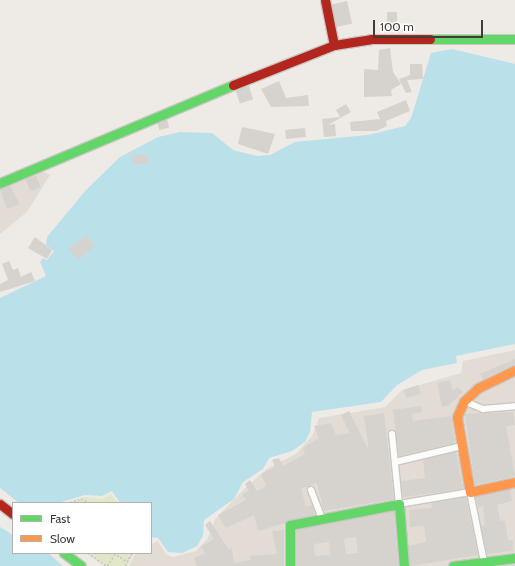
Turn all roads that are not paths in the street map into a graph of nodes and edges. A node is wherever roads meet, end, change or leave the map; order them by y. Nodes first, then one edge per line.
1 (325, 0) edge
2 (515, 39) edge
3 (334, 45) junction
4 (0, 184) edge
5 (515, 370) edge
6 (464, 401) junction
7 (515, 406) edge
8 (392, 434) dead end
9 (462, 446) junction
10 (396, 462) junction
11 (515, 482) edge
12 (311, 490) dead end
13 (470, 492) junction
14 (0, 504) edge
15 (399, 504) junction
16 (12, 513) edge
17 (322, 518) junction
18 (65, 554) edge
19 (515, 558) edge
20 (484, 562) junction
21 (515, 565) edge
22 (81, 566) edge
23 (290, 566) edge
24 (404, 566) edge
25 (453, 566) edge
26 (508, 566) edge

1 - 3 main road
2 - 3 main road
3 - 4 main road
5 - 6 main road
6 - 7 street
6 - 9 main road
8 - 10 street
9 - 10 street
9 - 13 main road
10 - 15 street
11 - 13 main road
12 - 17 street
13 - 15 street
13 - 20 street
14 - 16 main road
15 - 17 main road
15 - 24 main road
17 - 23 main road
18 - 22 main road
19 - 20 main road
20 - 25 main road
21 - 26 main road

